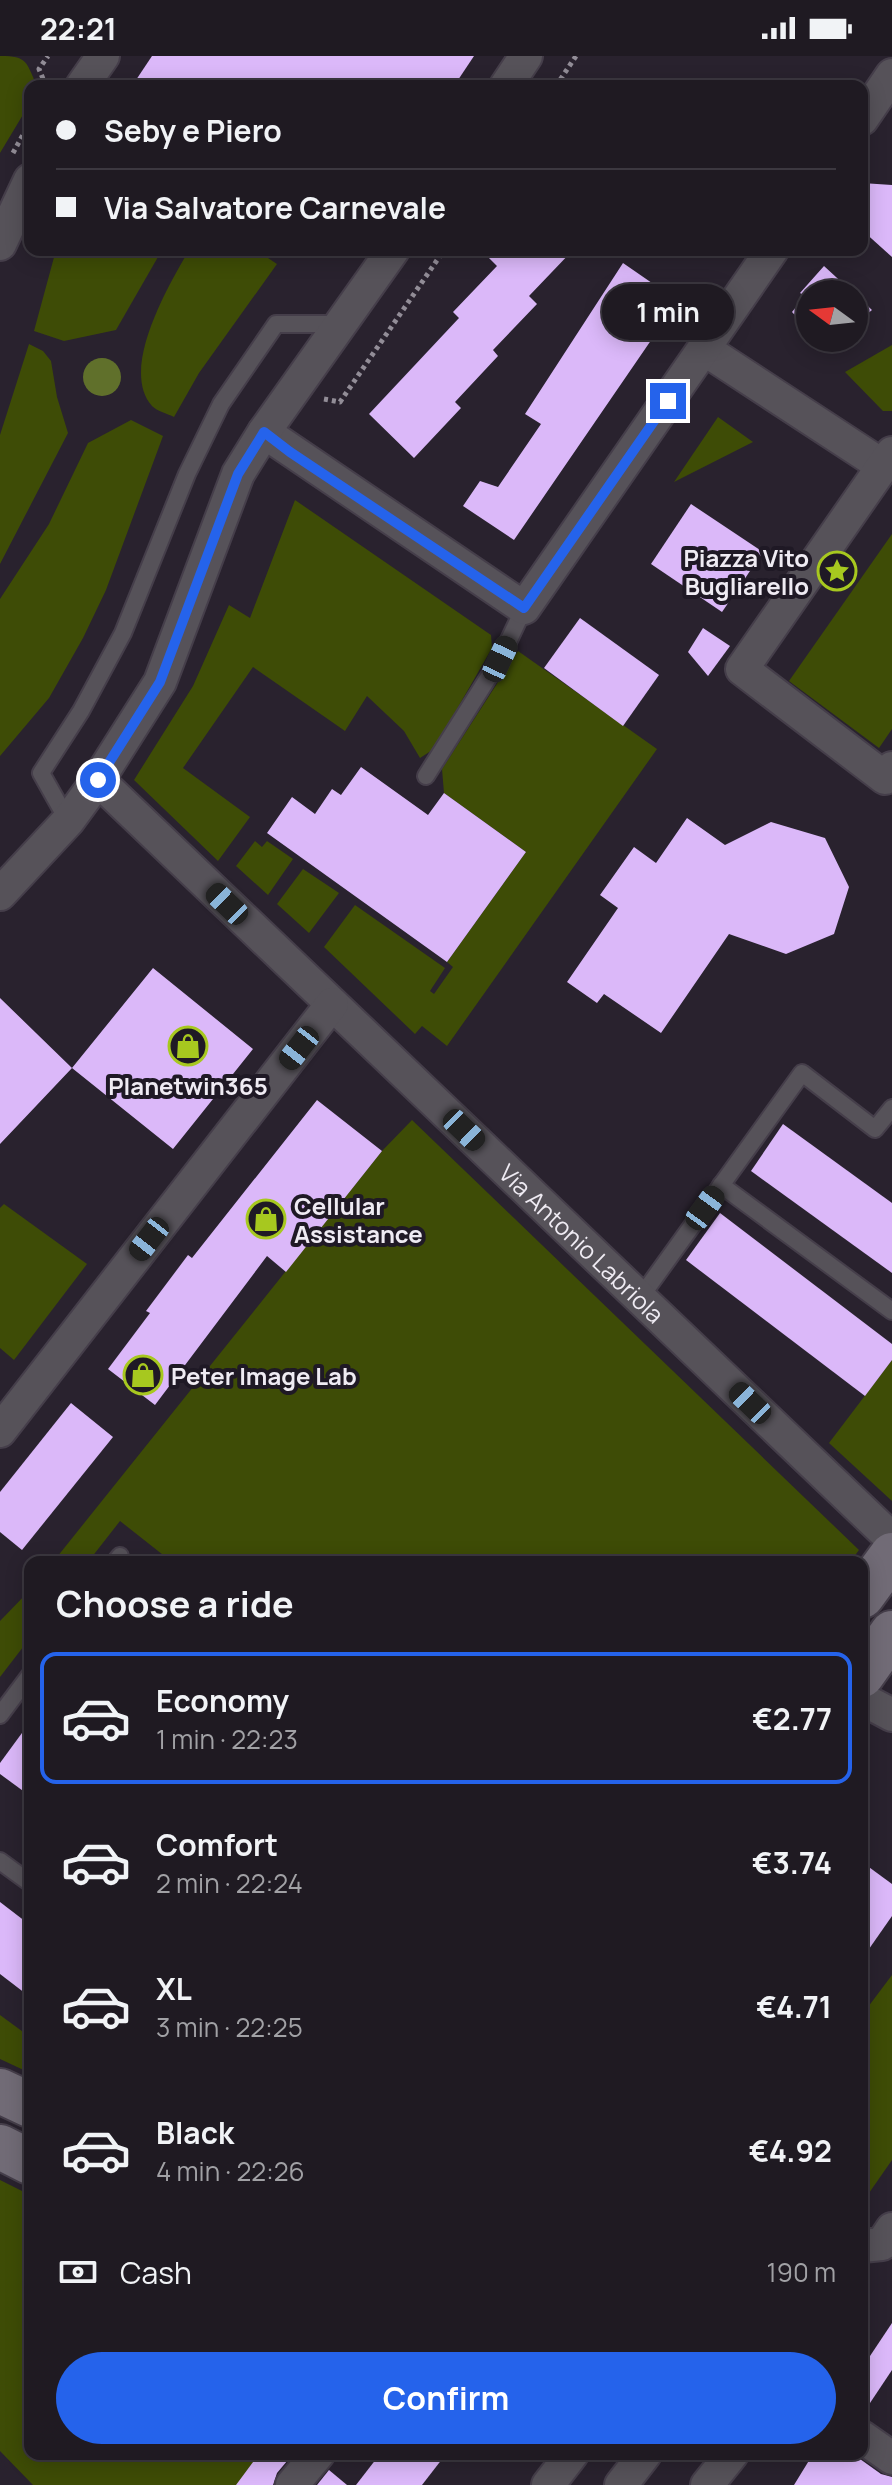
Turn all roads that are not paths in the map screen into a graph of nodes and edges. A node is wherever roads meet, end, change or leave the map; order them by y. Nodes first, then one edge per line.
1 (103, 56) edge
2 (526, 56) edge
3 (892, 75) edge
4 (86, 80) edge
5 (510, 80) edge
6 (868, 110) edge
7 (15, 194) edge
8 (0, 244) edge
9 (389, 256) edge
10 (768, 256) edge
11 (342, 324) junction
12 (704, 349) junction
13 (264, 432) junction
14 (887, 460) edge
15 (524, 608) junction
16 (892, 768) edge
17 (426, 776) dead end
18 (98, 780) junction
19 (68, 821) junction
20 (6, 875) edge
21 (332, 1004) junction
22 (891, 1110) edge
23 (721, 1185) junction
24 (640, 1298) junction
25 (892, 1311) edge
26 (0, 1431) edge
27 (892, 1539) edge
28 (892, 1555) edge
29 (868, 1588) edge
30 (869, 1667) edge
31 (24, 1683) edge
32 (0, 1715) edge
33 (892, 1715) edge
34 (0, 1861) edge
35 (24, 1879) edge
36 (0, 2091) edge
37 (24, 2102) edge
38 (0, 2147) edge
39 (24, 2159) edge
40 (879, 2239) edge
41 (868, 2261) edge
42 (868, 2441) edge
43 (892, 2458) edge
44 (313, 2460) edge
45 (567, 2460) edge
46 (640, 2460) edge
47 (727, 2460) edge
48 (292, 2485) edge
49 (548, 2485) edge
50 (621, 2485) edge
51 (707, 2485) edge

1 - 4 street
2 - 5 street
3 - 6 street
7 - 8 street
9 - 11 street
10 - 12 street
11 - 13 street
11 - 19 lane
12 - 14 street
12 - 15 street
13 - 15 street
13 - 18 street
14 - 16 street
15 - 17 lane
18 - 19 street
18 - 21 street, Via Antonio Labriola
19 - 20 street
21 - 24 street, Via Antonio Labriola
21 - 26 street
22 - 23 lane
23 - 24 lane
23 - 25 lane
24 - 27 street, Via Antonio Labriola
28 - 29 street
30 - 33 street
31 - 32 lane
34 - 35 lane
36 - 37 street
38 - 39 street
40 - 41 street
42 - 43 street
44 - 48 street
45 - 49 street
46 - 50 street
47 - 51 street

